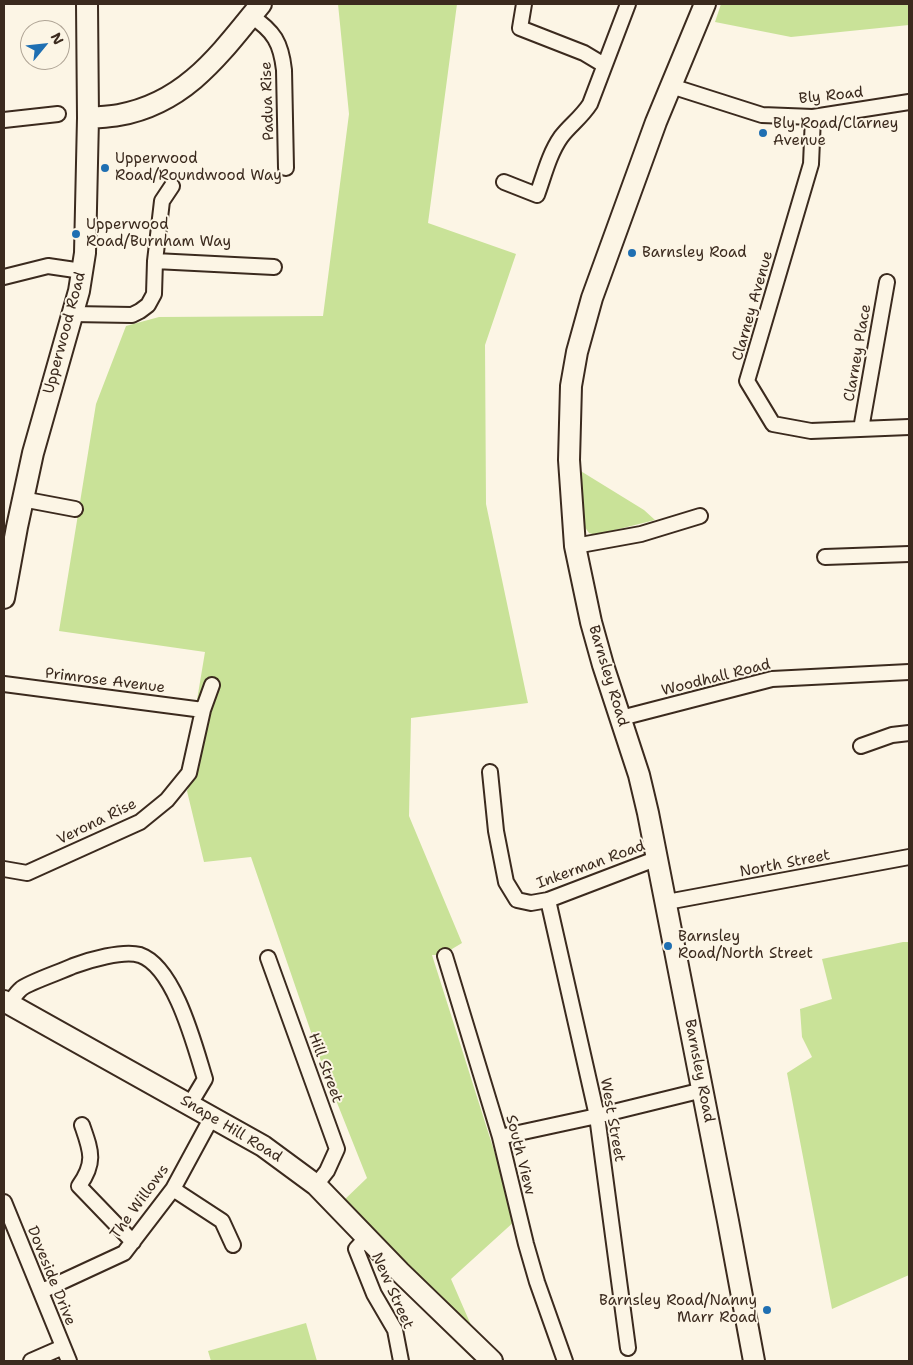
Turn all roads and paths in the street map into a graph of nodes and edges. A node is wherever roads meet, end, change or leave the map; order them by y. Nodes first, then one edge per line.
1 (87, 4) edge
2 (524, 4) edge
3 (628, 4) edge
4 (698, 6) edge
5 (256, 10) edge
6 (604, 65) junction
7 (671, 86) junction
8 (909, 102) edge
9 (58, 114) dead end
10 (813, 117) junction
11 (88, 118) junction
12 (4, 120) edge
13 (286, 168) dead end
14 (504, 182) dead end
15 (172, 186) dead end
16 (154, 261) junction
17 (274, 267) dead end
18 (82, 271) junction
19 (4, 277) edge
20 (887, 282) dead end
21 (72, 314) junction
22 (909, 427) edge
23 (861, 429) junction
24 (22, 500) junction
25 (75, 509) dead end
26 (700, 516) dead end
27 (576, 546) junction
28 (909, 554) edge
29 (825, 557) dead end
30 (4, 593) edge
31 (909, 672) edge
32 (4, 684) edge
33 (212, 685) dead end
34 (203, 710) junction
35 (621, 718) junction
36 (909, 733) edge
37 (862, 746) dead end
38 (490, 772) dead end
39 (909, 857) edge
40 (658, 858) junction
41 (4, 869) edge
42 (548, 900) junction
43 (667, 902) junction
44 (445, 956) dead end
45 (268, 958) dead end
46 (7, 1002) edge
47 (703, 1090) junction
48 (190, 1104) junction
49 (597, 1116) junction
50 (212, 1117) junction
51 (82, 1125) dead end
52 (500, 1137) junction
53 (316, 1185) junction
54 (172, 1189) junction
55 (4, 1202) edge
56 (9, 1229) edge
57 (366, 1237) junction
58 (133, 1242) junction
59 (233, 1245) dead end
60 (42, 1291) junction
61 (63, 1347) junction
62 (628, 1348) dead end
63 (30, 1361) edge
64 (69, 1361) edge
65 (401, 1361) edge
66 (492, 1361) edge
67 (565, 1361) edge
68 (754, 1361) edge

1 - 11 street, Upperwood Road
2 - 6 street
3 - 6 street
4 - 7 street, Barnsley Road
5 - 11 street
5 - 13 street, Padua Rise
6 - 14 street
7 - 10 street, Bly Road
7 - 27 street, Barnsley Road
8 - 10 street, Bly Road
9 - 12 street
10 - 23 street, Clarney Avenue
11 - 18 street, Upperwood Road
15 - 16 street
16 - 17 street
16 - 21 street
18 - 19 street
18 - 21 street, Upperwood Road
20 - 23 street, Clarney Place
21 - 24 street, Upperwood Road
22 - 23 street, Clarney Avenue
24 - 25 street
24 - 30 street, Upperwood Road
26 - 27 street
27 - 35 street, Barnsley Road
28 - 29 street
31 - 35 street, Woodhall Road
32 - 34 street, Primrose Avenue
33 - 34 street, Verona Rise
34 - 41 street, Verona Rise
35 - 40 street, Barnsley Road
36 - 37 street
38 - 42 street, Inkerman Road
39 - 43 street, North Street
40 - 42 street, Inkerman Road
40 - 43 street, Barnsley Road
42 - 49 street, West Street
43 - 47 street, Barnsley Road
44 - 52 street, South View
45 - 53 street, Hill Street
46 - 48 street, Snape Hill Road
46 - 48 street
47 - 49 street
47 - 68 street, Barnsley Road
48 - 50 street, Snape Hill Road
49 - 52 street
49 - 62 street, West Street
50 - 53 street, Snape Hill Road
50 - 54 street, The Willows
51 - 58 street
52 - 67 street, South View
53 - 57 street, Snape Hill Road
54 - 58 street, The Willows
54 - 59 street
55 - 56 street, Doveside Drive
56 - 60 street, Doveside Drive
57 - 65 street, New Street
57 - 66 street, Snape Hill Road
58 - 60 street, The Willows
60 - 61 street, Doveside Drive
61 - 63 street
61 - 64 street, Doveside Drive

